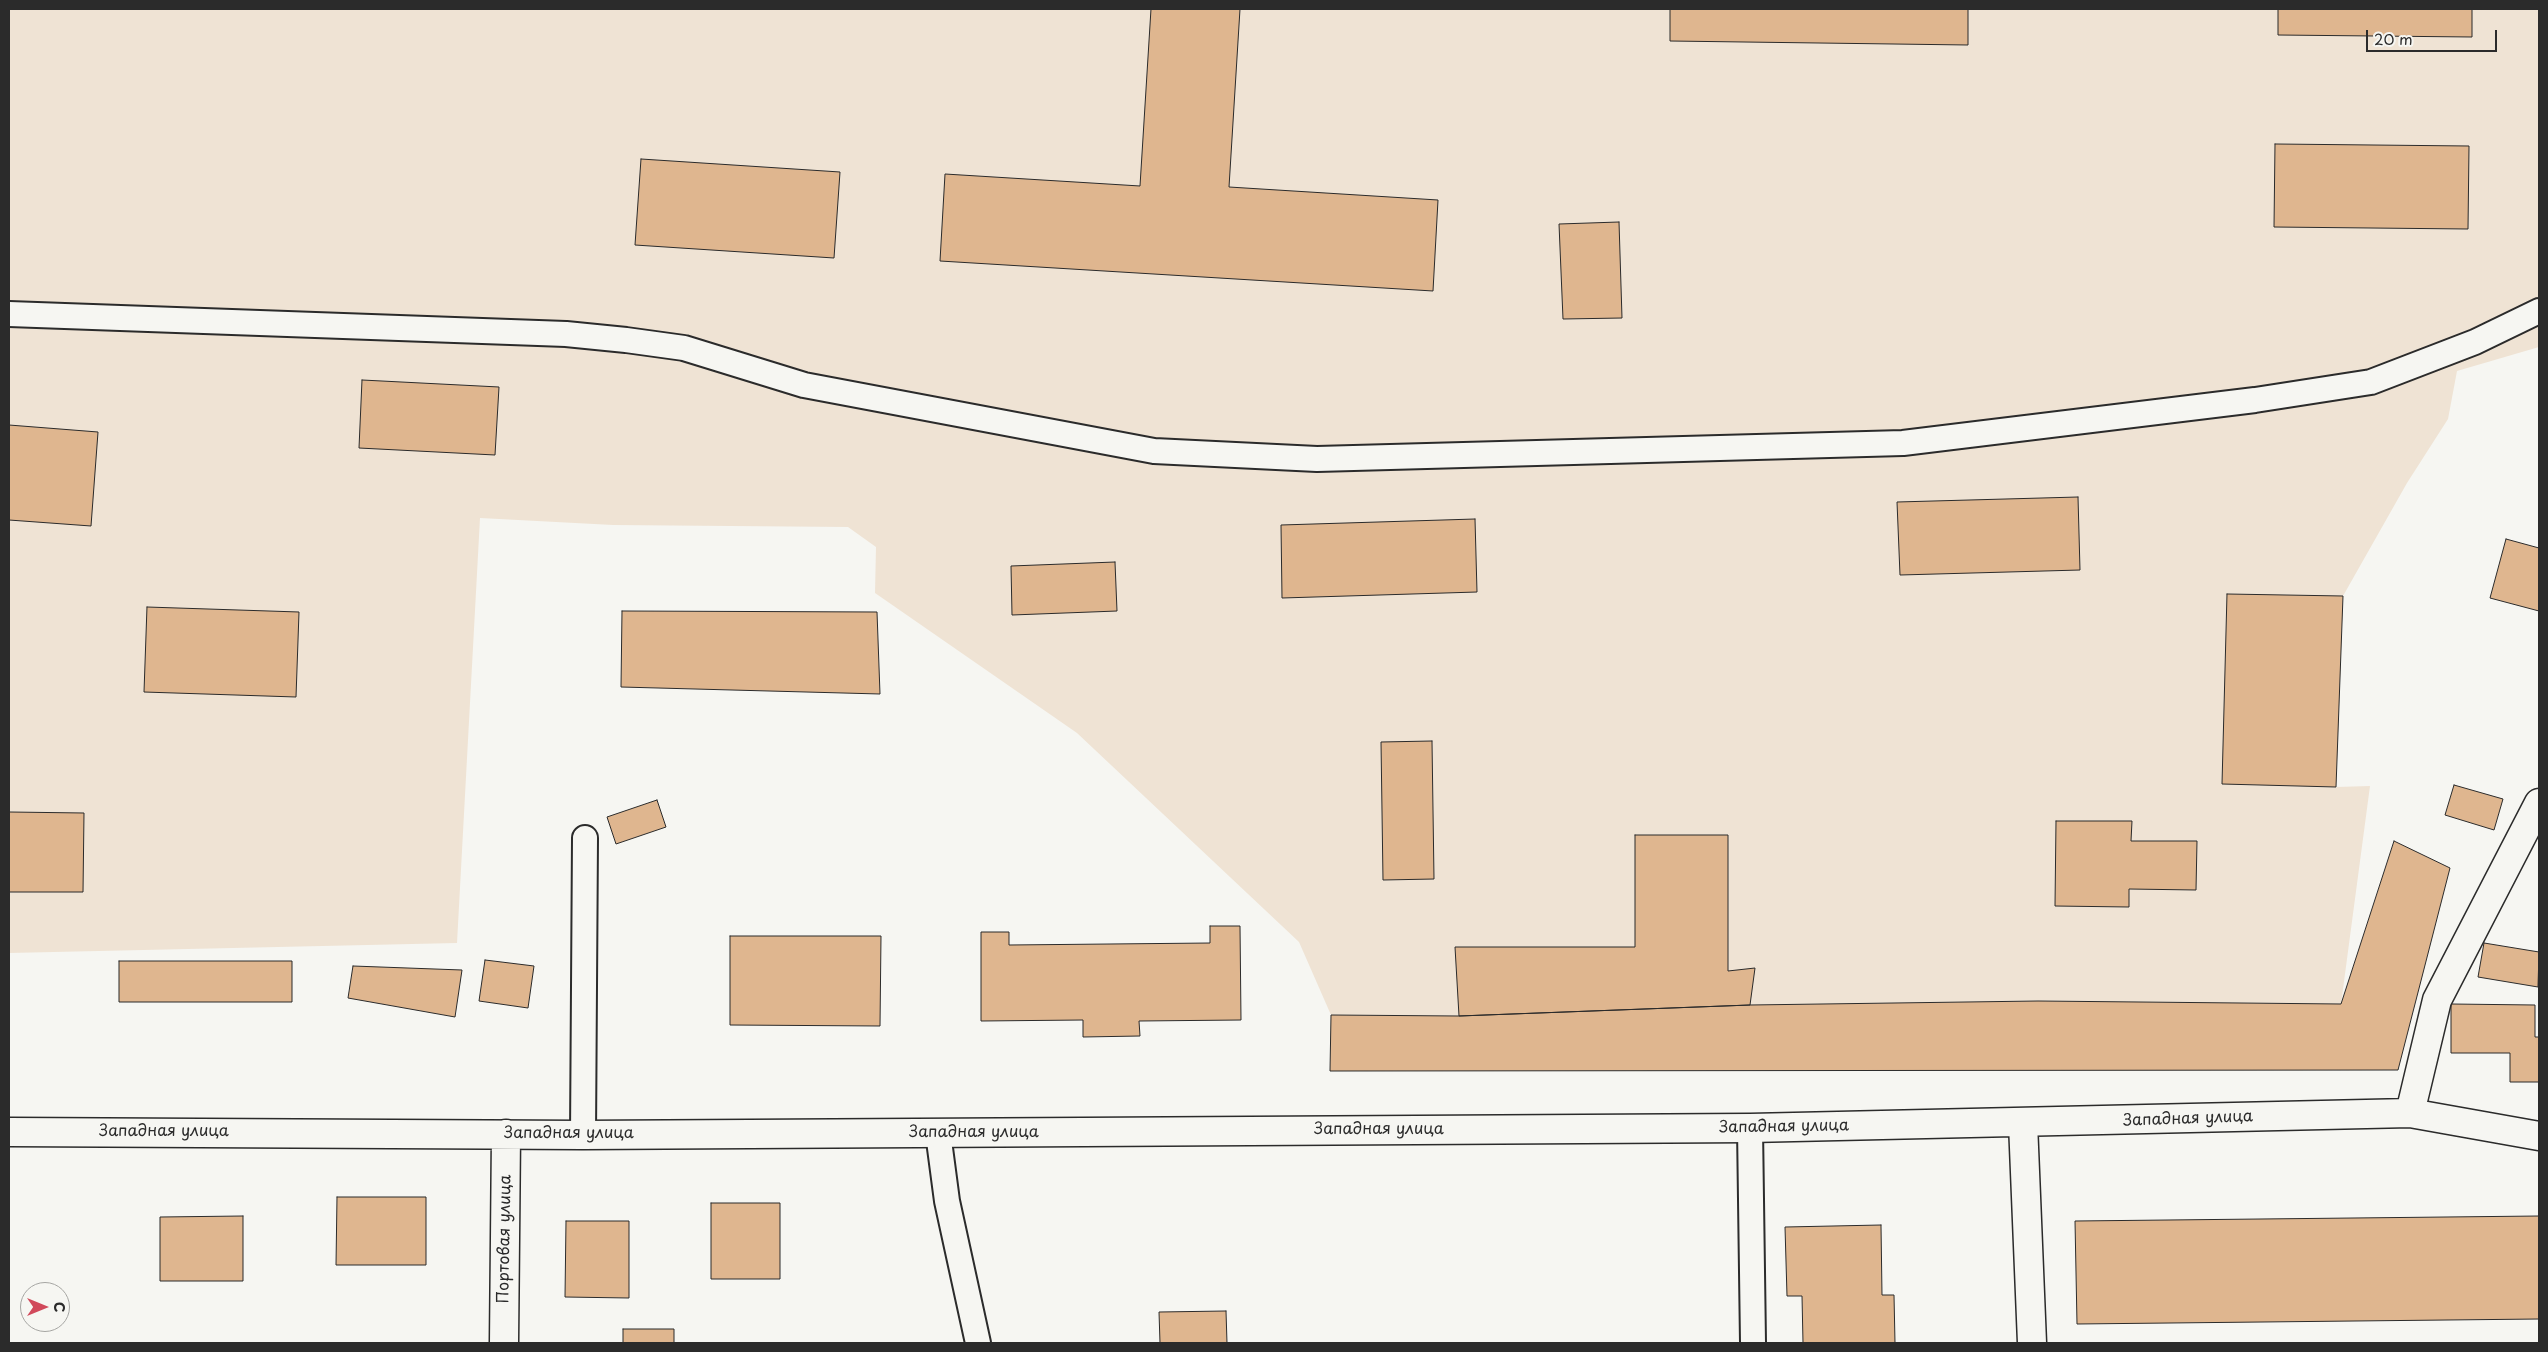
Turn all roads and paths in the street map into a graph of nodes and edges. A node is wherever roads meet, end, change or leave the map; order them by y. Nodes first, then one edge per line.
1 (2539, 311) edge
2 (9, 314) edge
3 (2539, 803) edge
4 (585, 838) dead end
5 (2410, 1113) junction
6 (2022, 1123) junction
7 (1750, 1128) junction
8 (9, 1132) edge
9 (938, 1133) junction
10 (506, 1134) junction
11 (582, 1135) junction
12 (2539, 1136) edge
13 (504, 1343) edge
14 (978, 1343) edge
15 (1753, 1343) edge
16 (2032, 1343) edge

1 - 2 lane
3 - 5 street
4 - 11 lane
5 - 6 street, Западная улица
5 - 12 street, Западная улица
6 - 7 street, Западная улица
6 - 16 street
7 - 9 street, Западная улица
7 - 15 lane
8 - 10 street, Западная улица
9 - 11 street, Западная улица
9 - 14 lane
10 - 11 street, Западная улица
10 - 13 street, Портовая улица

